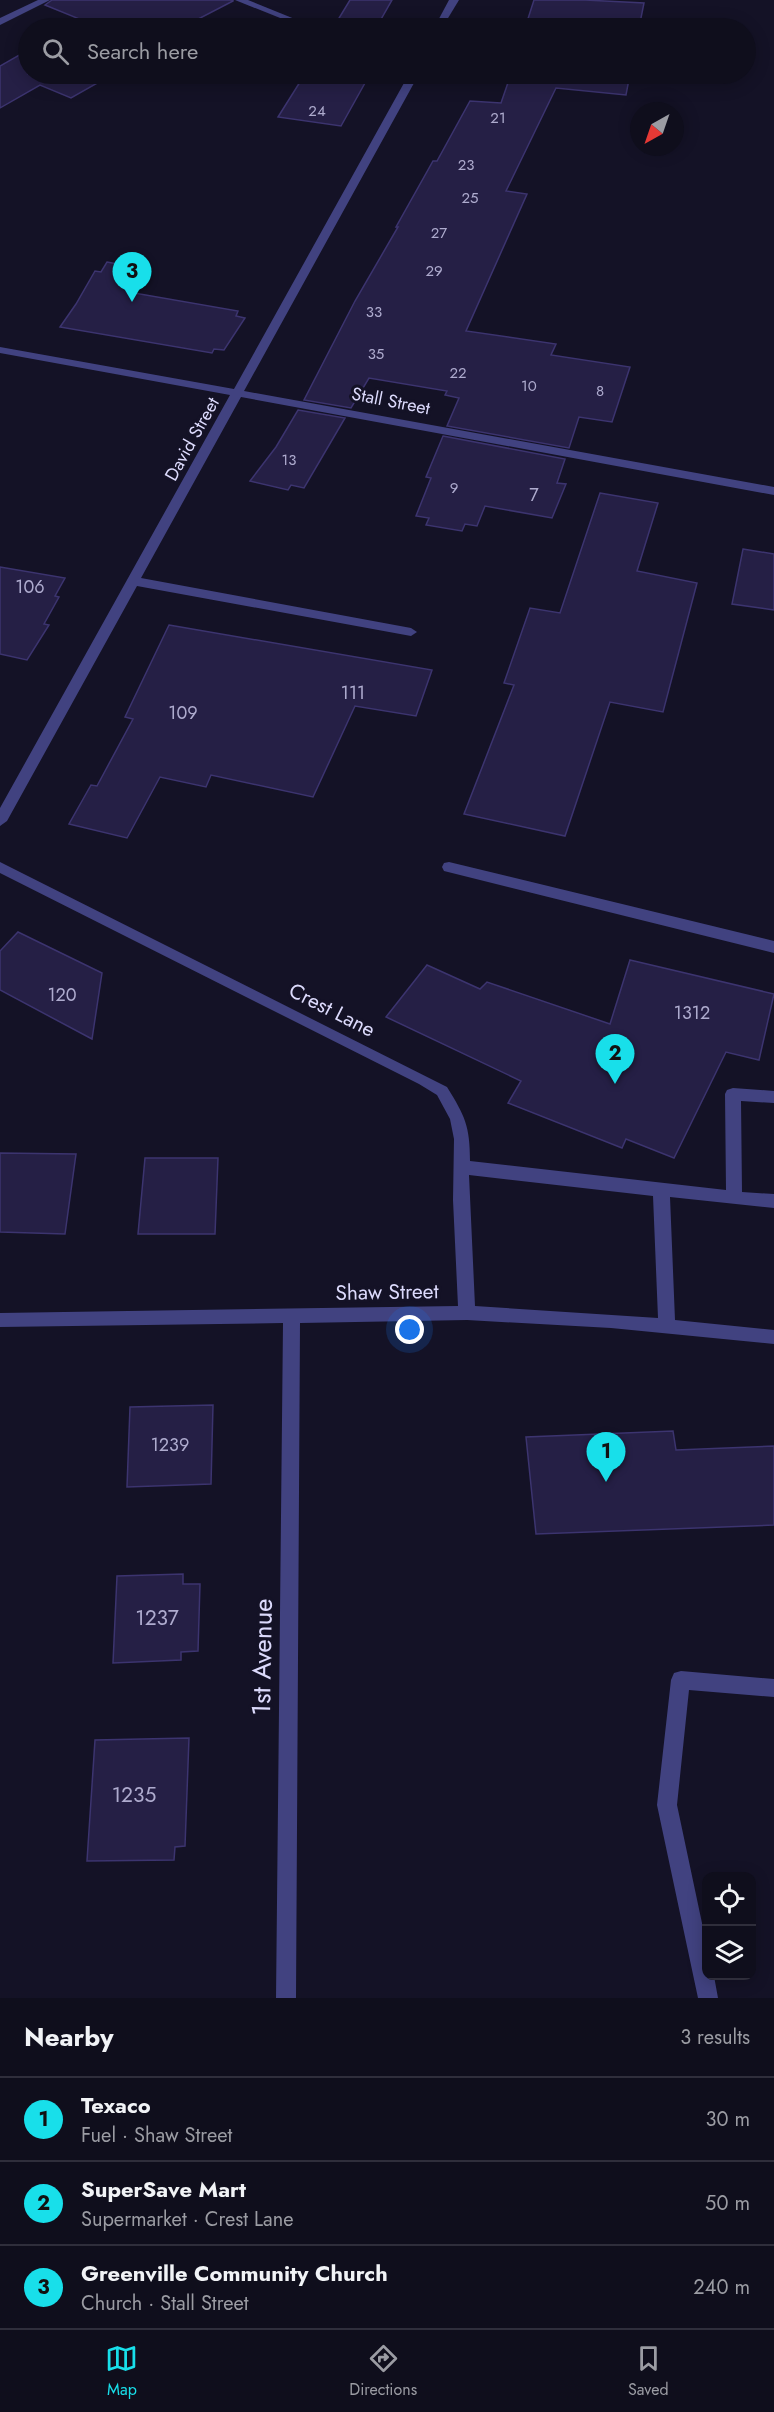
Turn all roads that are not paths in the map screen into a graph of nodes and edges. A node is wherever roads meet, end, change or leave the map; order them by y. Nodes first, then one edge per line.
1 (45, 0) edge
2 (240, 0) edge
3 (454, 0) edge
4 (286, 18) edge
5 (444, 18) edge
6 (0, 22) edge
7 (408, 84) edge
8 (0, 350) edge
9 (238, 392) junction
10 (774, 491) edge
11 (134, 581) junction
12 (411, 632) dead end
13 (0, 820) edge
14 (449, 867) dead end
15 (3, 874) edge
16 (774, 947) edge
17 (774, 1097) edge
18 (462, 1167) junction
19 (661, 1190) junction
20 (734, 1198) junction
21 (774, 1201) edge
22 (467, 1313) junction
23 (292, 1316) junction
24 (0, 1320) edge
25 (667, 1327) junction
26 (774, 1336) edge
27 (774, 1688) edge
28 (286, 1998) edge
29 (708, 1998) edge

1 - 6 street
2 - 4 street
3 - 5 street
7 - 9 street, David Street
8 - 9 street, Stall Street
9 - 10 street, Stall Street
9 - 11 street, David Street
11 - 12 street
11 - 13 street, David Street
14 - 16 street
15 - 18 street, Crest Lane
17 - 20 street
18 - 19 street
18 - 22 street, Crest Lane
19 - 20 street
19 - 25 street
20 - 21 street
22 - 23 street, Shaw Street
22 - 25 street, Shaw Street
23 - 24 street, Shaw Street
23 - 28 street, 1st Avenue
25 - 26 street, Shaw Street
27 - 29 street

